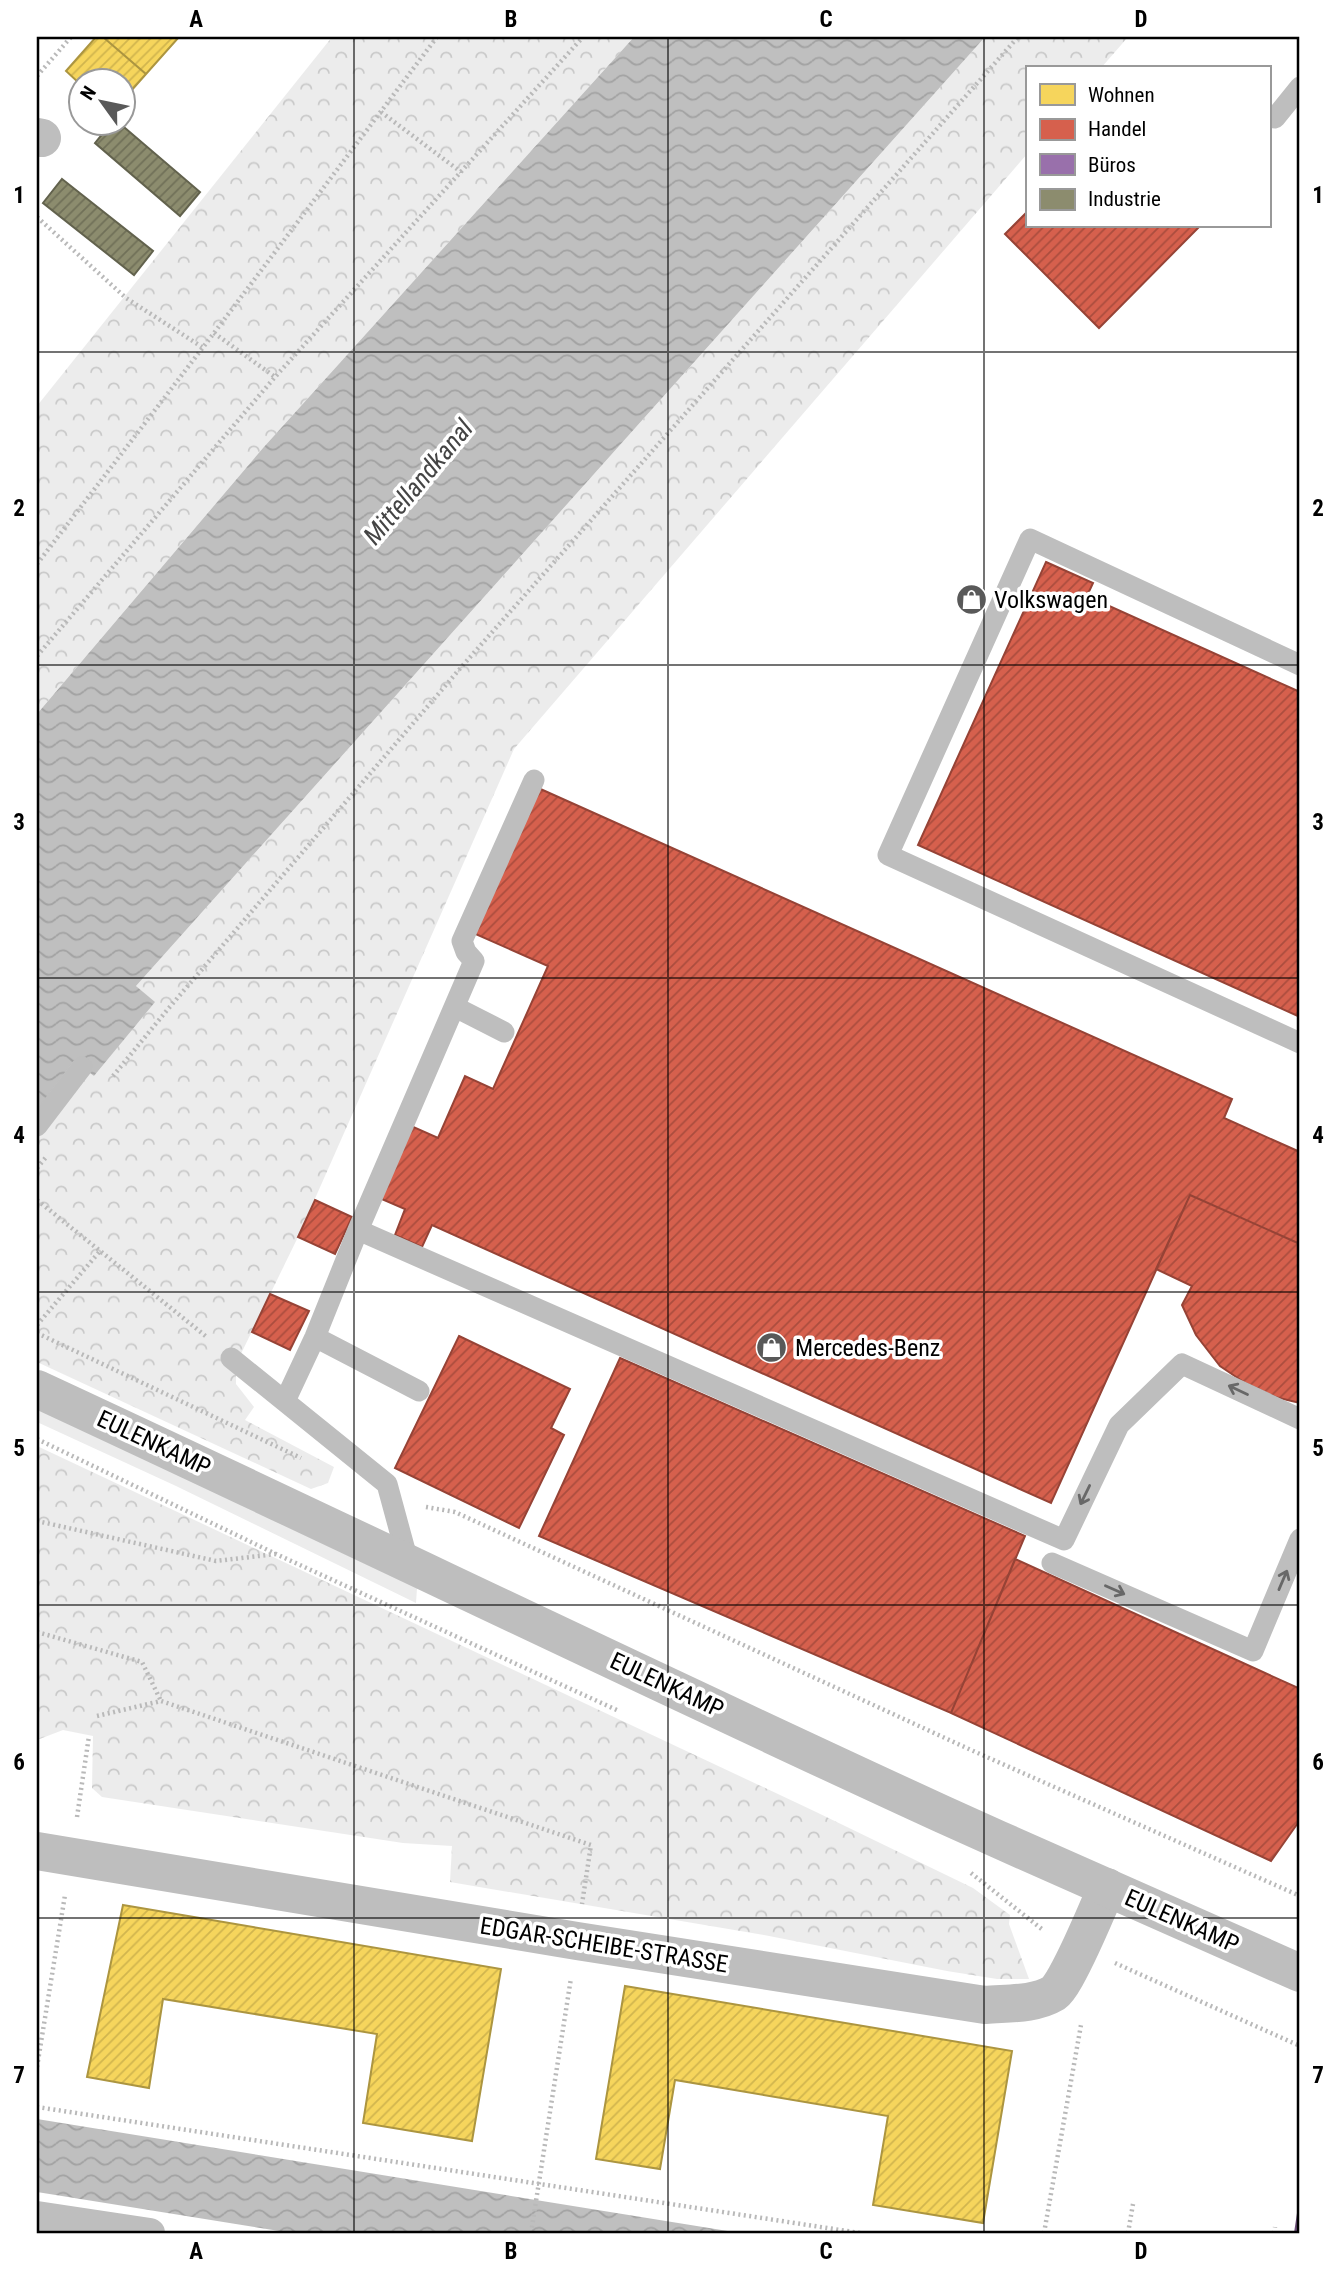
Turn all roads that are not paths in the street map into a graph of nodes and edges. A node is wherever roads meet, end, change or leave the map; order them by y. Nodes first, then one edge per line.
1 (1300, 87) edge
2 (1275, 118) dead end
3 (1300, 665) edge
4 (534, 780) dead end
5 (455, 1007) junction
6 (504, 1032) dead end
7 (1300, 1043) edge
8 (82, 1067) dead end
9 (37, 1126) edge
10 (358, 1230) junction
11 (315, 1337) junction
12 (231, 1358) road end
13 (37, 1389) edge
14 (419, 1391) dead end
15 (285, 1401) junction
16 (1300, 1419) edge
17 (1300, 1539) edge
18 (1052, 1563) dead end
19 (410, 1565) junction
20 (54, 1854) edge
21 (1107, 1887) junction
22 (1300, 1973) edge
23 (37, 2216) edge
24 (150, 2233) edge

1 - 2 lane
3 - 7 lane
4 - 5 lane
5 - 6 lane
5 - 10 lane
8 - 9 lane
10 - 11 lane
16 -> 10 lane
11 - 14 lane
11 - 15 lane
12 - 15 lane
13 - 19 street, EULENKAMP
15 - 19 lane
18 -> 17 lane
19 - 21 street, EULENKAMP
20 - 21 street, EDGAR-SCHEIBE-STRASSE
21 - 22 street, EULENKAMP
23 - 24 street

